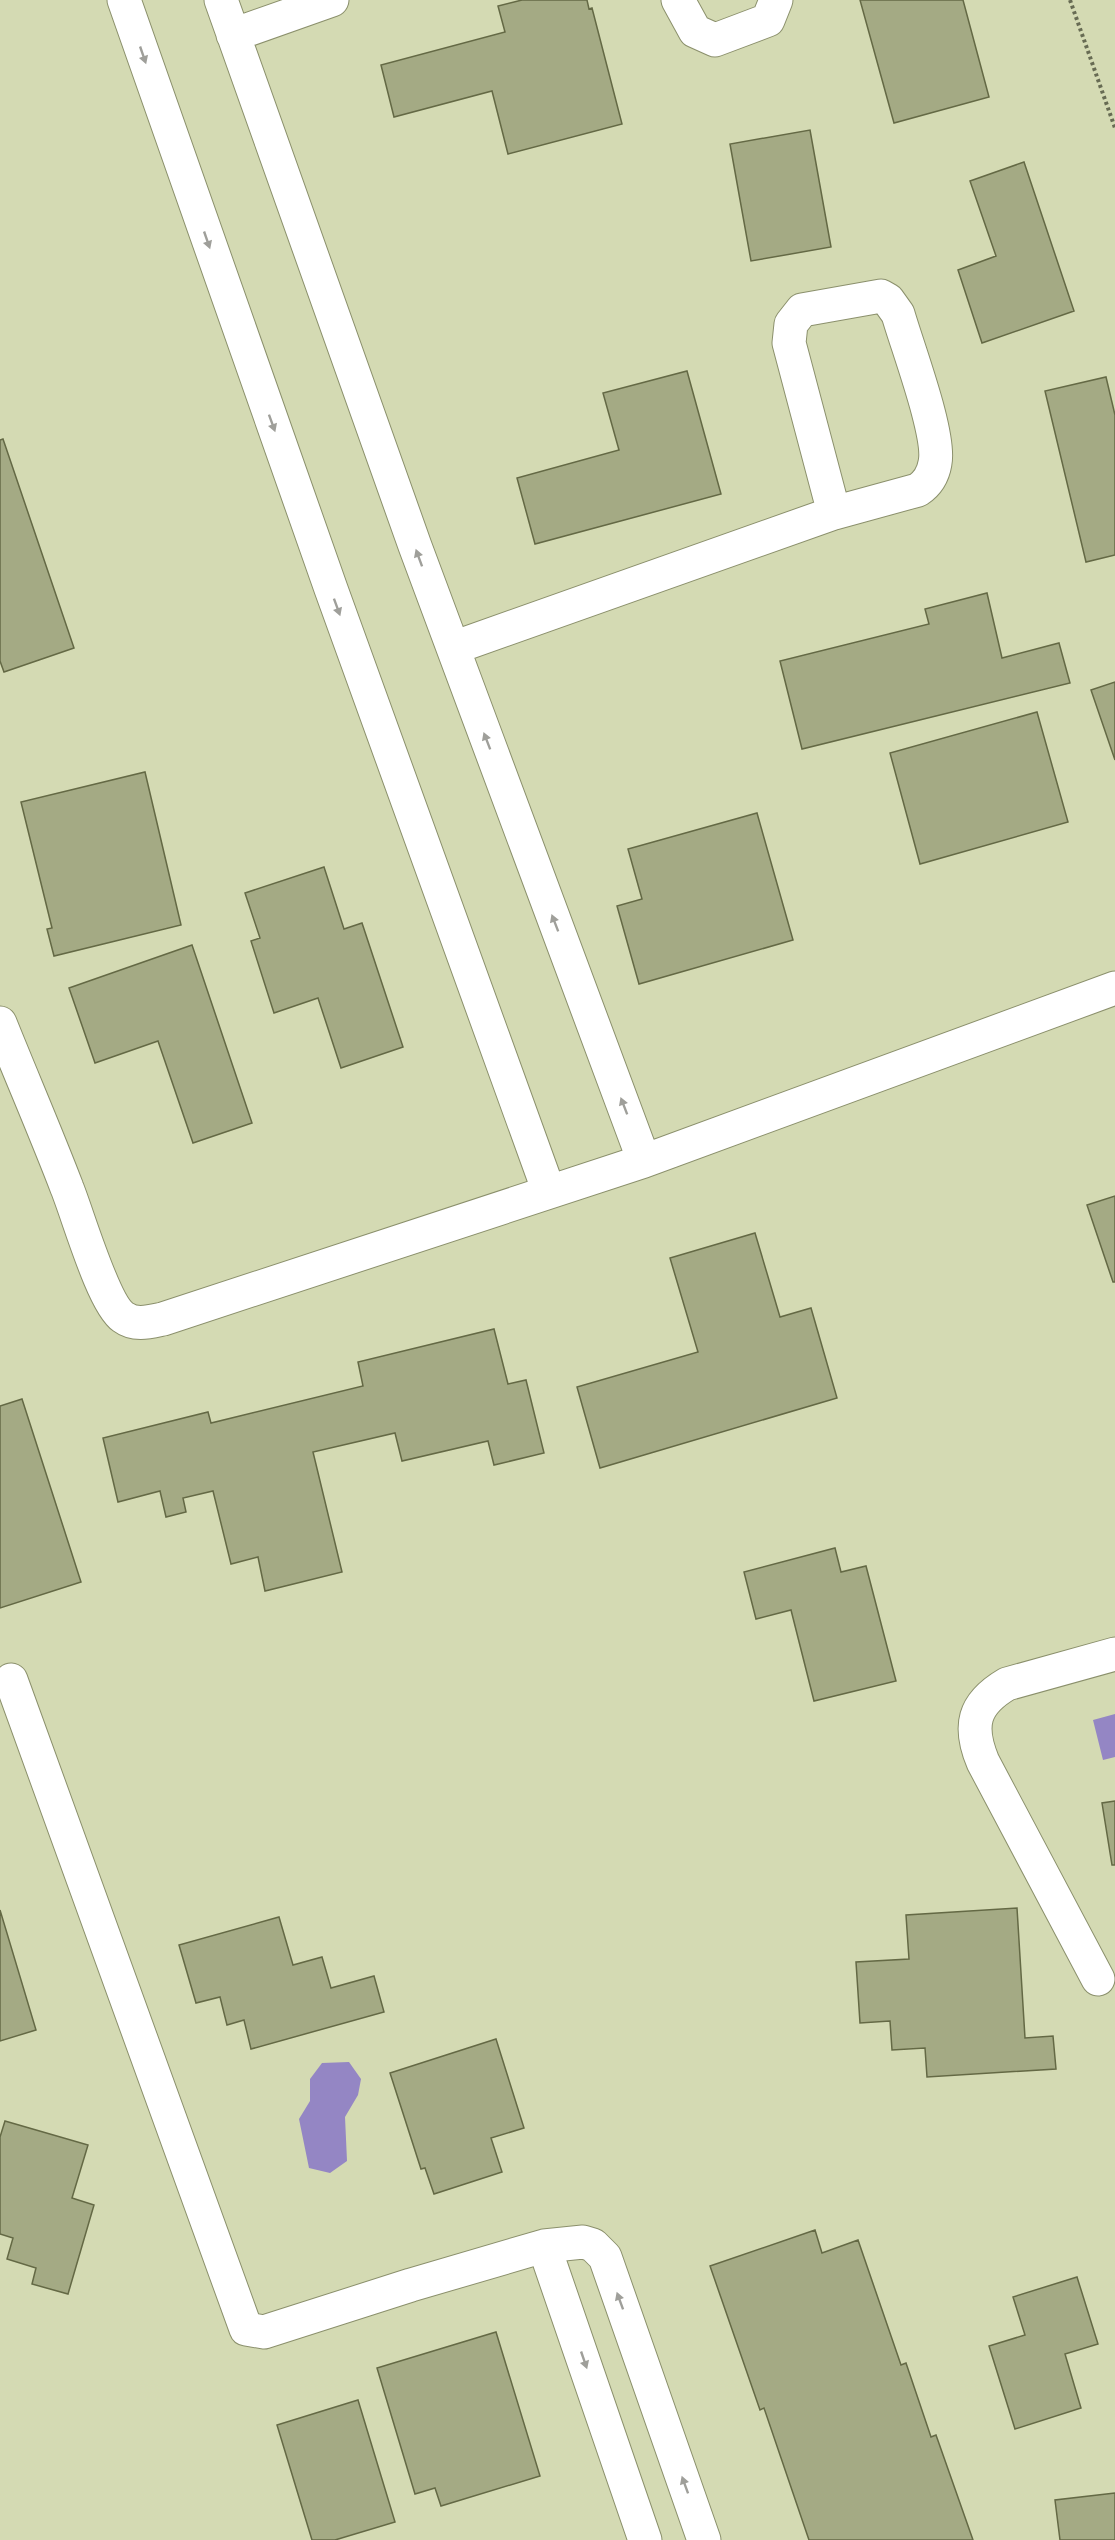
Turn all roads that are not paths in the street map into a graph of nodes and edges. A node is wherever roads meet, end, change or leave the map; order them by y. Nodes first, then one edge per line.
1 (124, 0) edge
2 (221, 0) edge
3 (332, 0) edge
4 (678, 0) edge
5 (776, 0) edge
6 (233, 34) junction
7 (834, 513) junction
8 (453, 648) junction
9 (1115, 988) edge
10 (0, 1023) edge
11 (644, 1161) junction
12 (549, 1192) junction
13 (1100, 1658) edge
14 (11, 1680) dead end
15 (1098, 1979) dead end
16 (544, 2246) junction
17 (645, 2540) edge
18 (704, 2540) edge

1 -> 12 street
2 - 6 street
3 - 6 street
4 - 5 street
8 -> 6 street
7 - 7 street
7 - 8 street
11 -> 8 street
9 - 11 street
10 - 12 street
11 - 12 street
13 - 15 street
14 - 16 street
16 -> 17 street
18 -> 16 street

